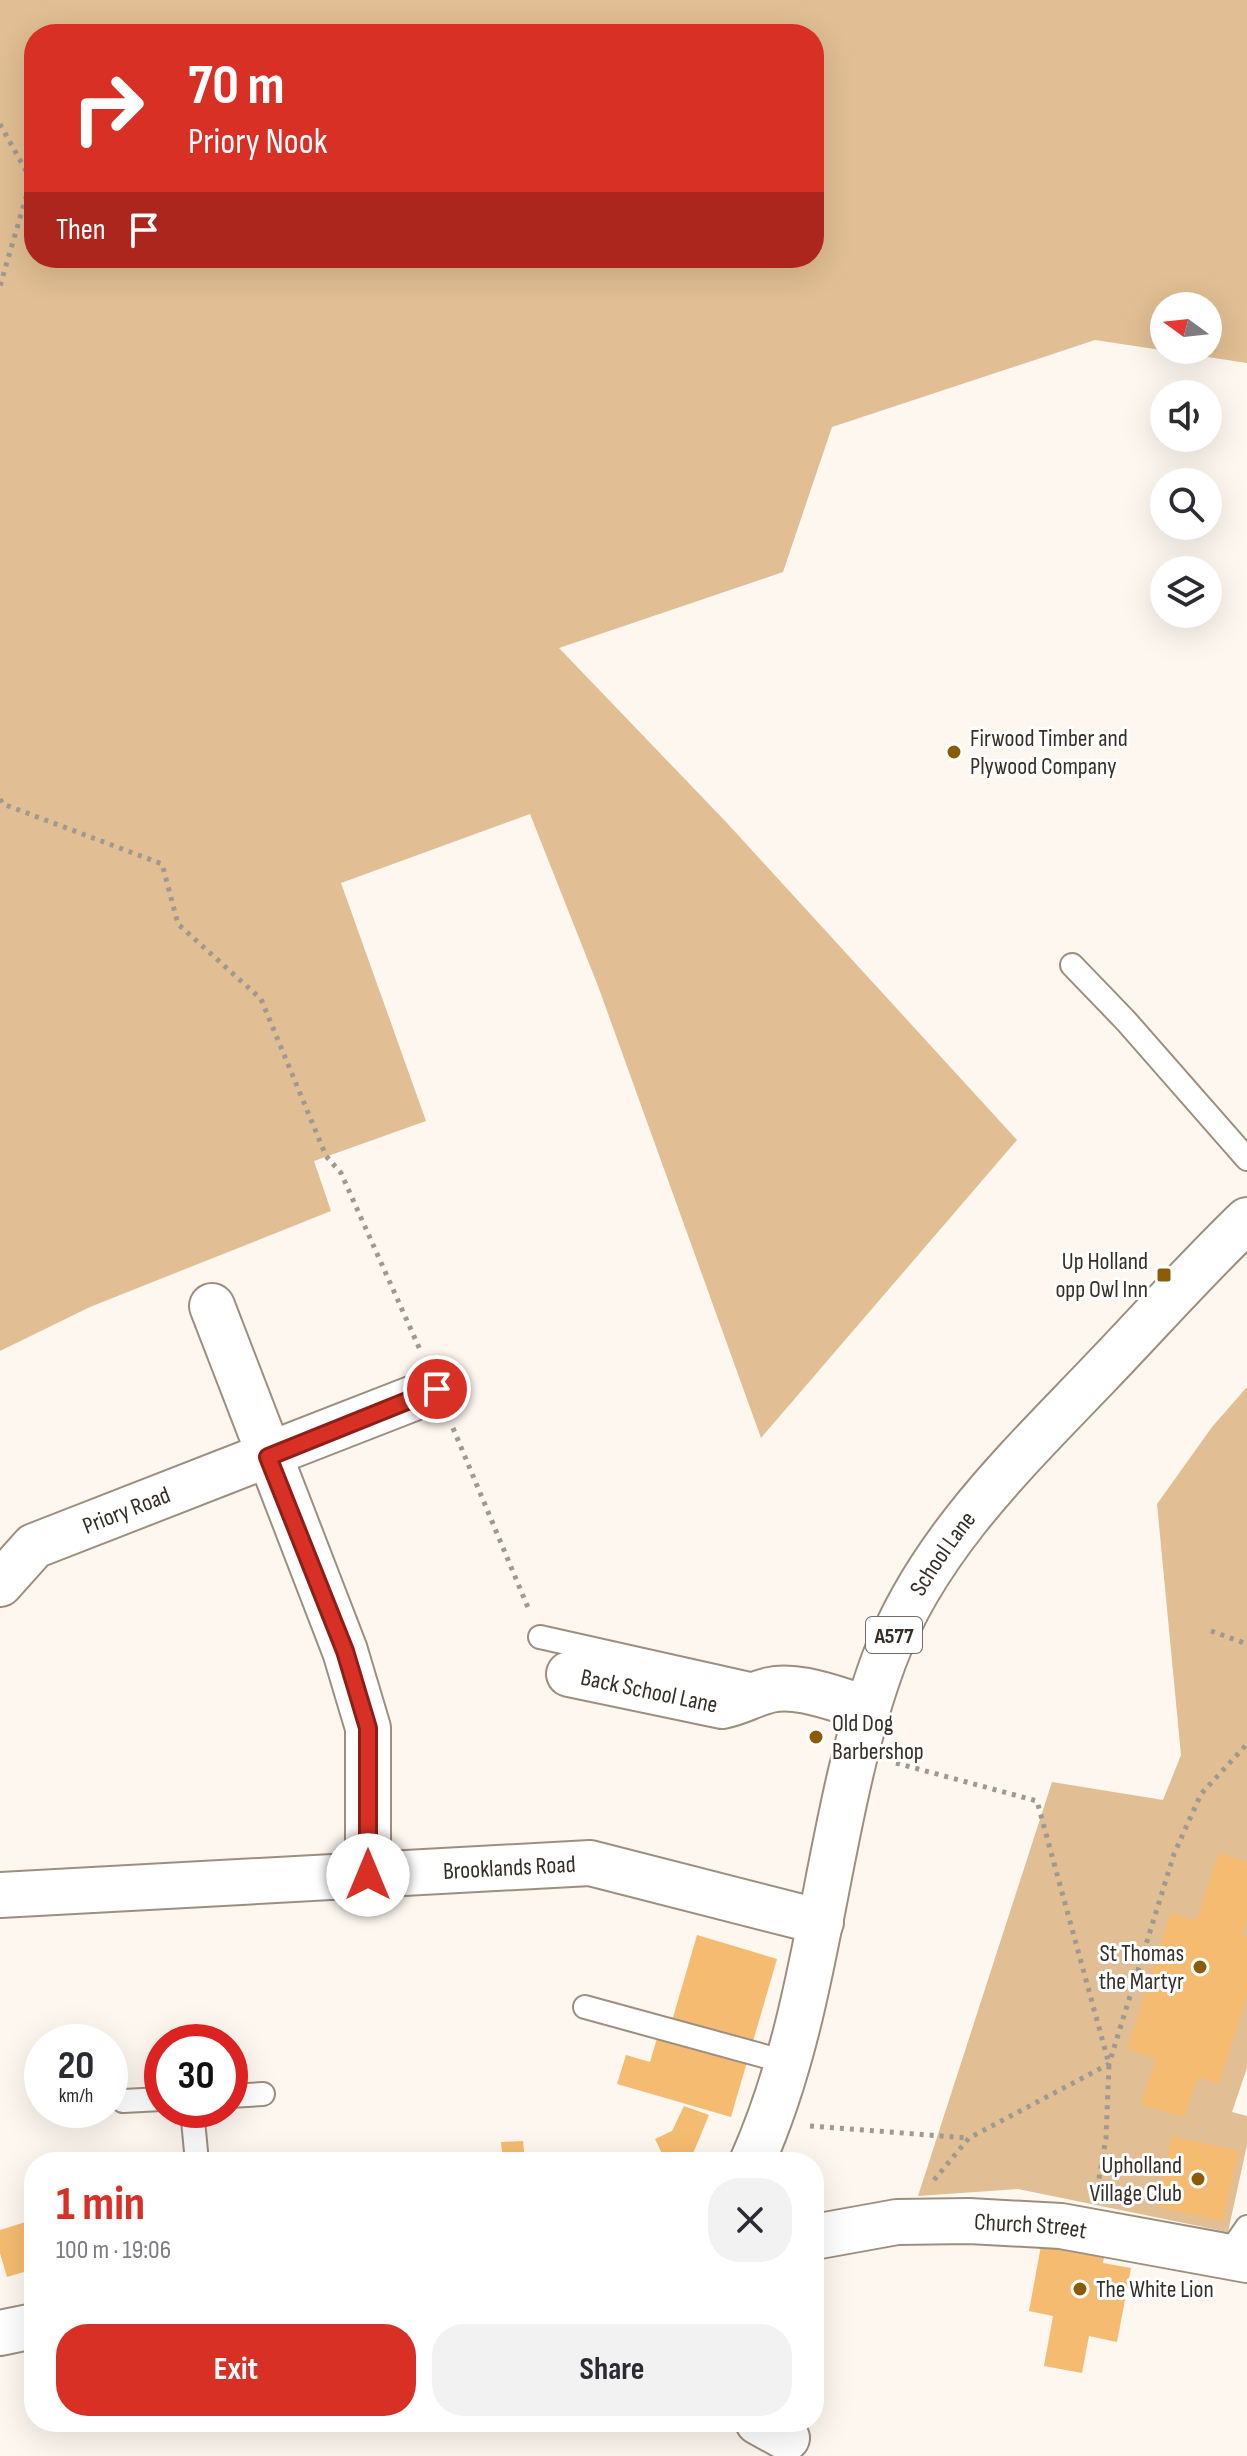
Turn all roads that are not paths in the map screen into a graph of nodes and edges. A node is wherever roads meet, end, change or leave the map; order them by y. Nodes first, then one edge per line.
1 (1072, 965) dead end
2 (1247, 1159) edge
3 (1247, 1220) edge
4 (212, 1306) dead end
5 (437, 1389) road end
6 (268, 1457) junction
7 (0, 1584) edge
8 (540, 1637) road end
9 (569, 1674) dead end
10 (772, 1689) junction
11 (868, 1708) junction
12 (368, 1875) junction
13 (0, 1895) edge
14 (821, 1922) junction
15 (585, 2007) dead end
16 (786, 2062) junction
17 (263, 2094) dead end
18 (248, 2095) edge
19 (194, 2128) edge
20 (196, 2152) edge
21 (757, 2152) edge
22 (824, 2235) edge
23 (1240, 2248) edge
24 (24, 2328) edge
25 (0, 2333) edge

1 - 2 lane
3 - 11 street, School Lane / A577
4 - 6 street
5 - 6 street, Priory Road
6 - 7 street, Priory Road
6 - 12 street
8 - 10 lane
9 - 10 street, Back School Lane
10 - 11 street, Back School Lane
11 - 14 street, School Lane / A577
12 - 13 street, Brooklands Road
12 - 14 street, Brooklands Road
14 - 16 street, School Lane / A577
15 - 16 lane
16 - 21 street, School Lane / A577
17 - 18 lane
19 - 20 lane
22 - 23 street, Church Street
24 - 25 street

